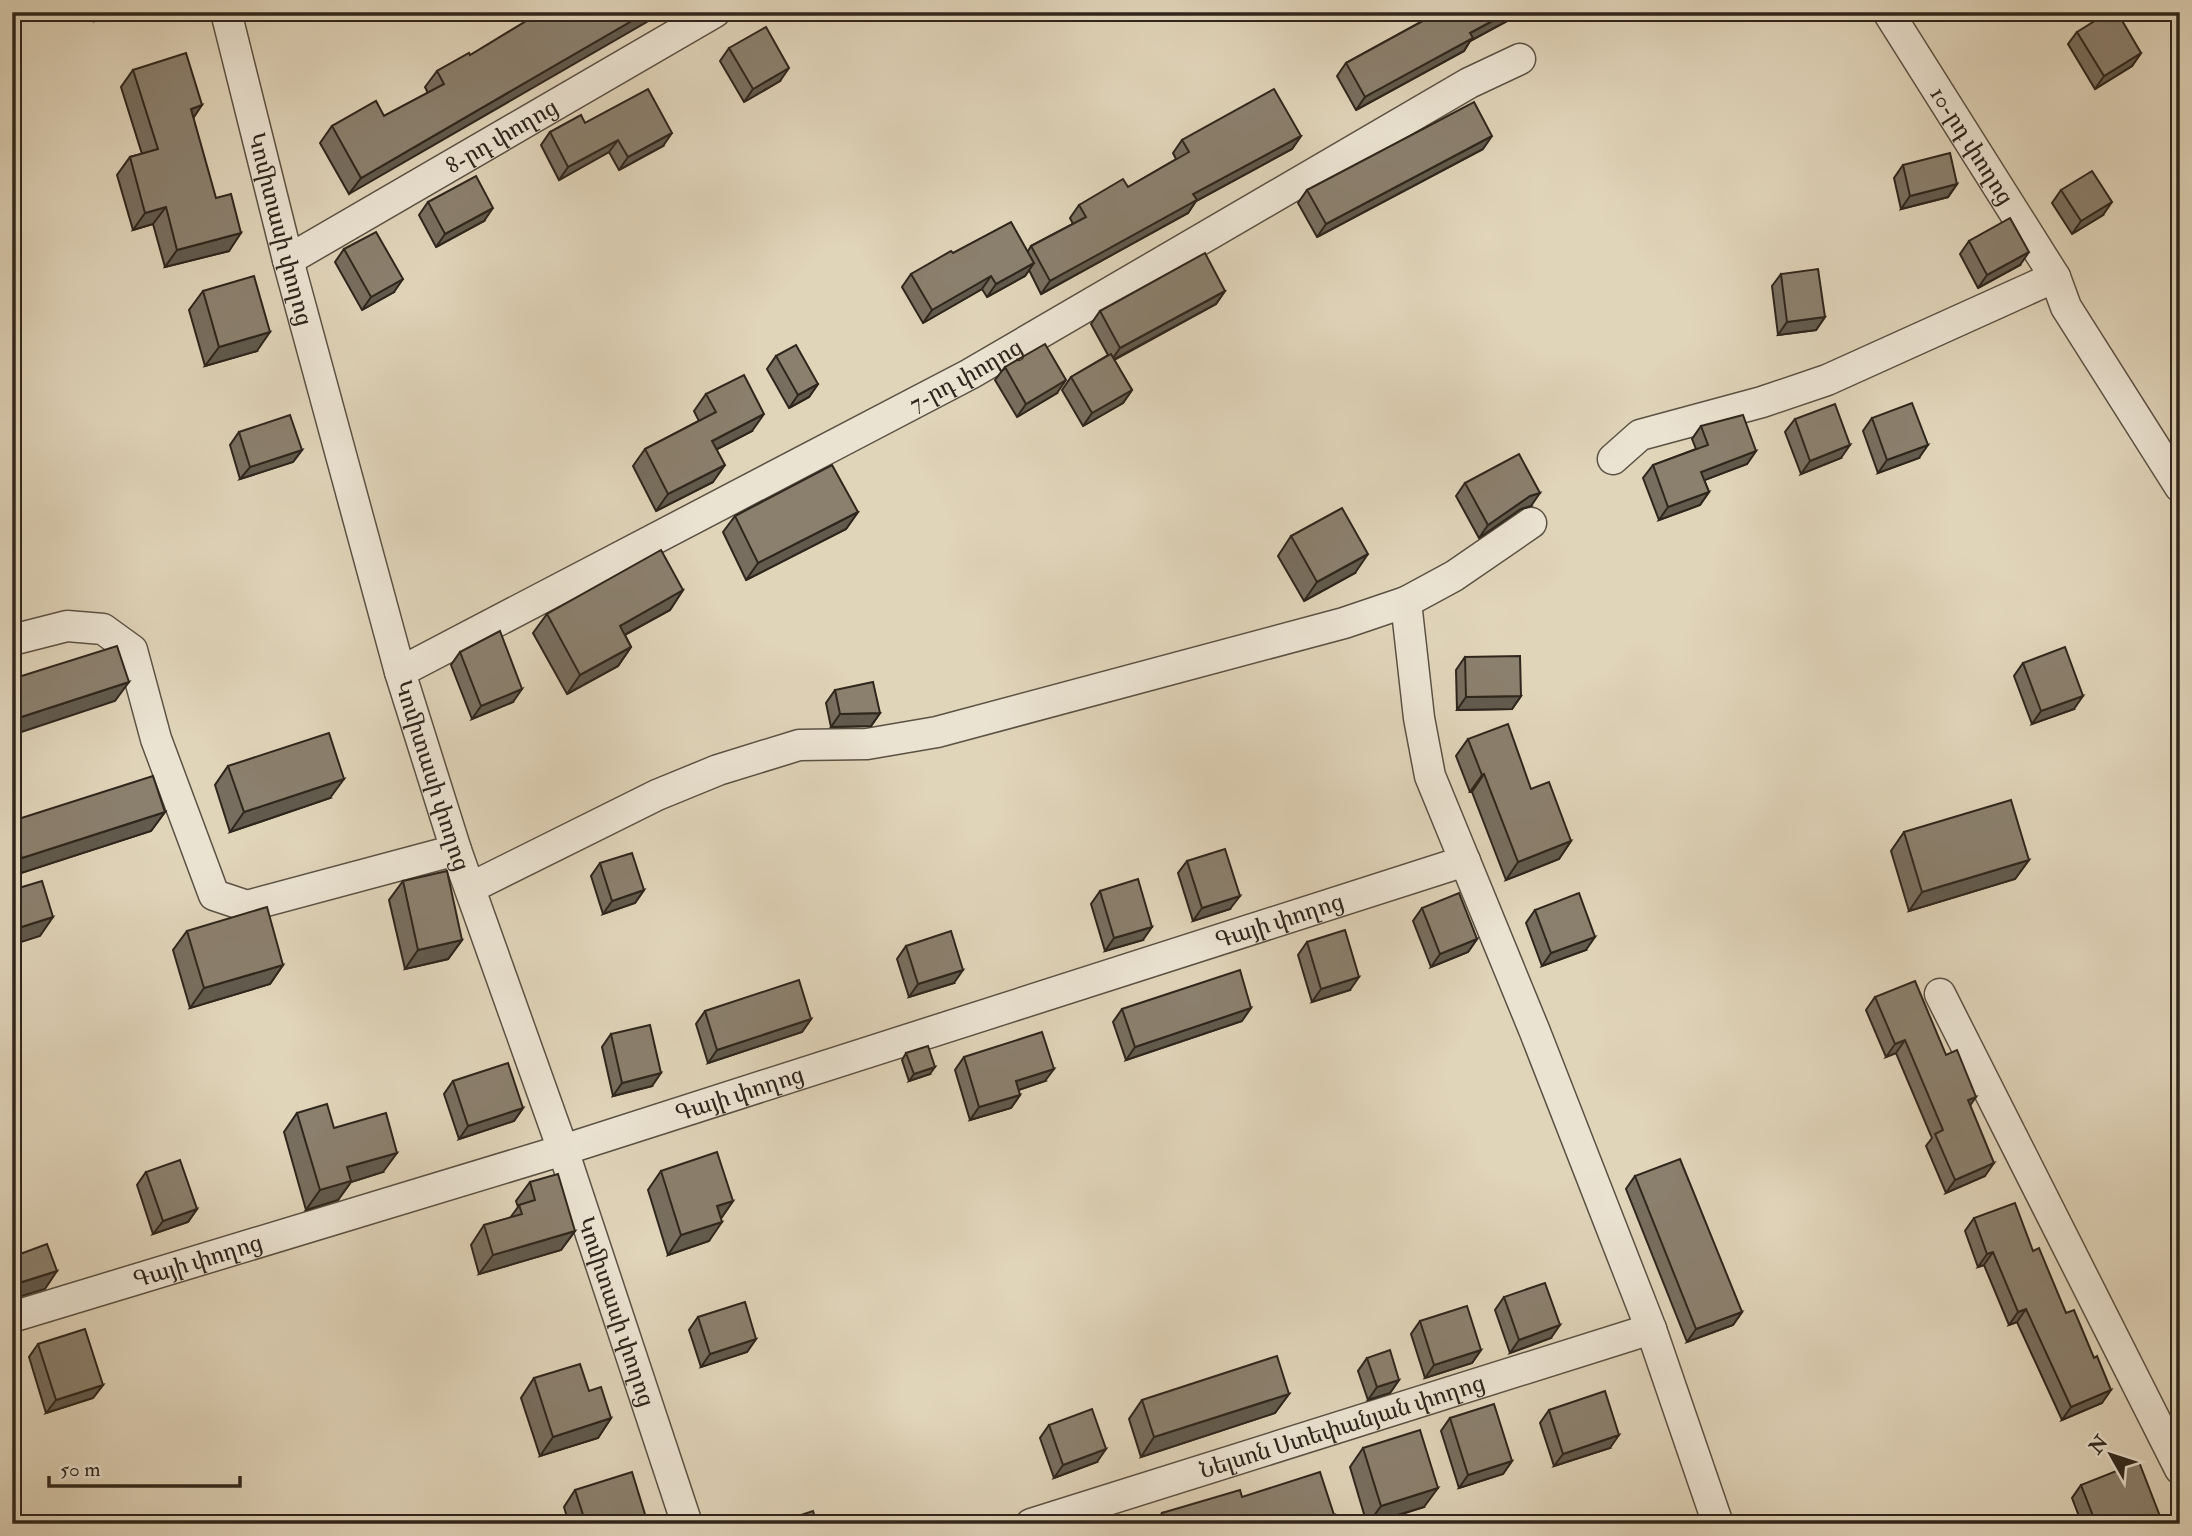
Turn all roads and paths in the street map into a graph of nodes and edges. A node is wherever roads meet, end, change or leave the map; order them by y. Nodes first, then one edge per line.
1 (226, 12) edge
2 (715, 12) edge
3 (1888, 12) edge
4 (1520, 59) dead end
5 (288, 260) junction
6 (2055, 277) junction
7 (1614, 459) dead end
8 (2180, 487) edge
9 (1531, 523) dead end
10 (1406, 602) junction
11 (12, 640) edge
12 (400, 672) junction
13 (456, 850) junction
14 (1465, 861) junction
15 (470, 888) junction
16 (1940, 994) dead end
17 (563, 1150) junction
18 (12, 1317) edge
19 (1651, 1329) junction
20 (2180, 1469) edge
21 (687, 1524) edge
22 (1031, 1524) edge
23 (1718, 1524) edge

1 - 5 street, Կոմիտասի փողոց
2 - 5 street, 8-րդ փողոց
3 - 6 street, 10-րդ փողոց
4 - 12 street, 7-րդ փողոց
5 - 12 street, Կոմիտասի փողոց
6 - 7 street
6 - 8 street, 10-րդ փողոց
9 - 10 street
10 - 14 street
10 - 15 street
11 - 13 street
12 - 13 street, Կոմիտասի փողոց
13 - 15 street, Կոմիտասի փողոց
14 - 17 street, Գայի փողոց
14 - 19 street
15 - 17 street, Կոմիտասի փողոց
16 - 20 street
17 - 18 street, Գայի փողոց
17 - 21 street, Կոմիտասի փողոց
19 - 22 street, Նելսոն Ստեփանյան փողոց
19 - 23 street

